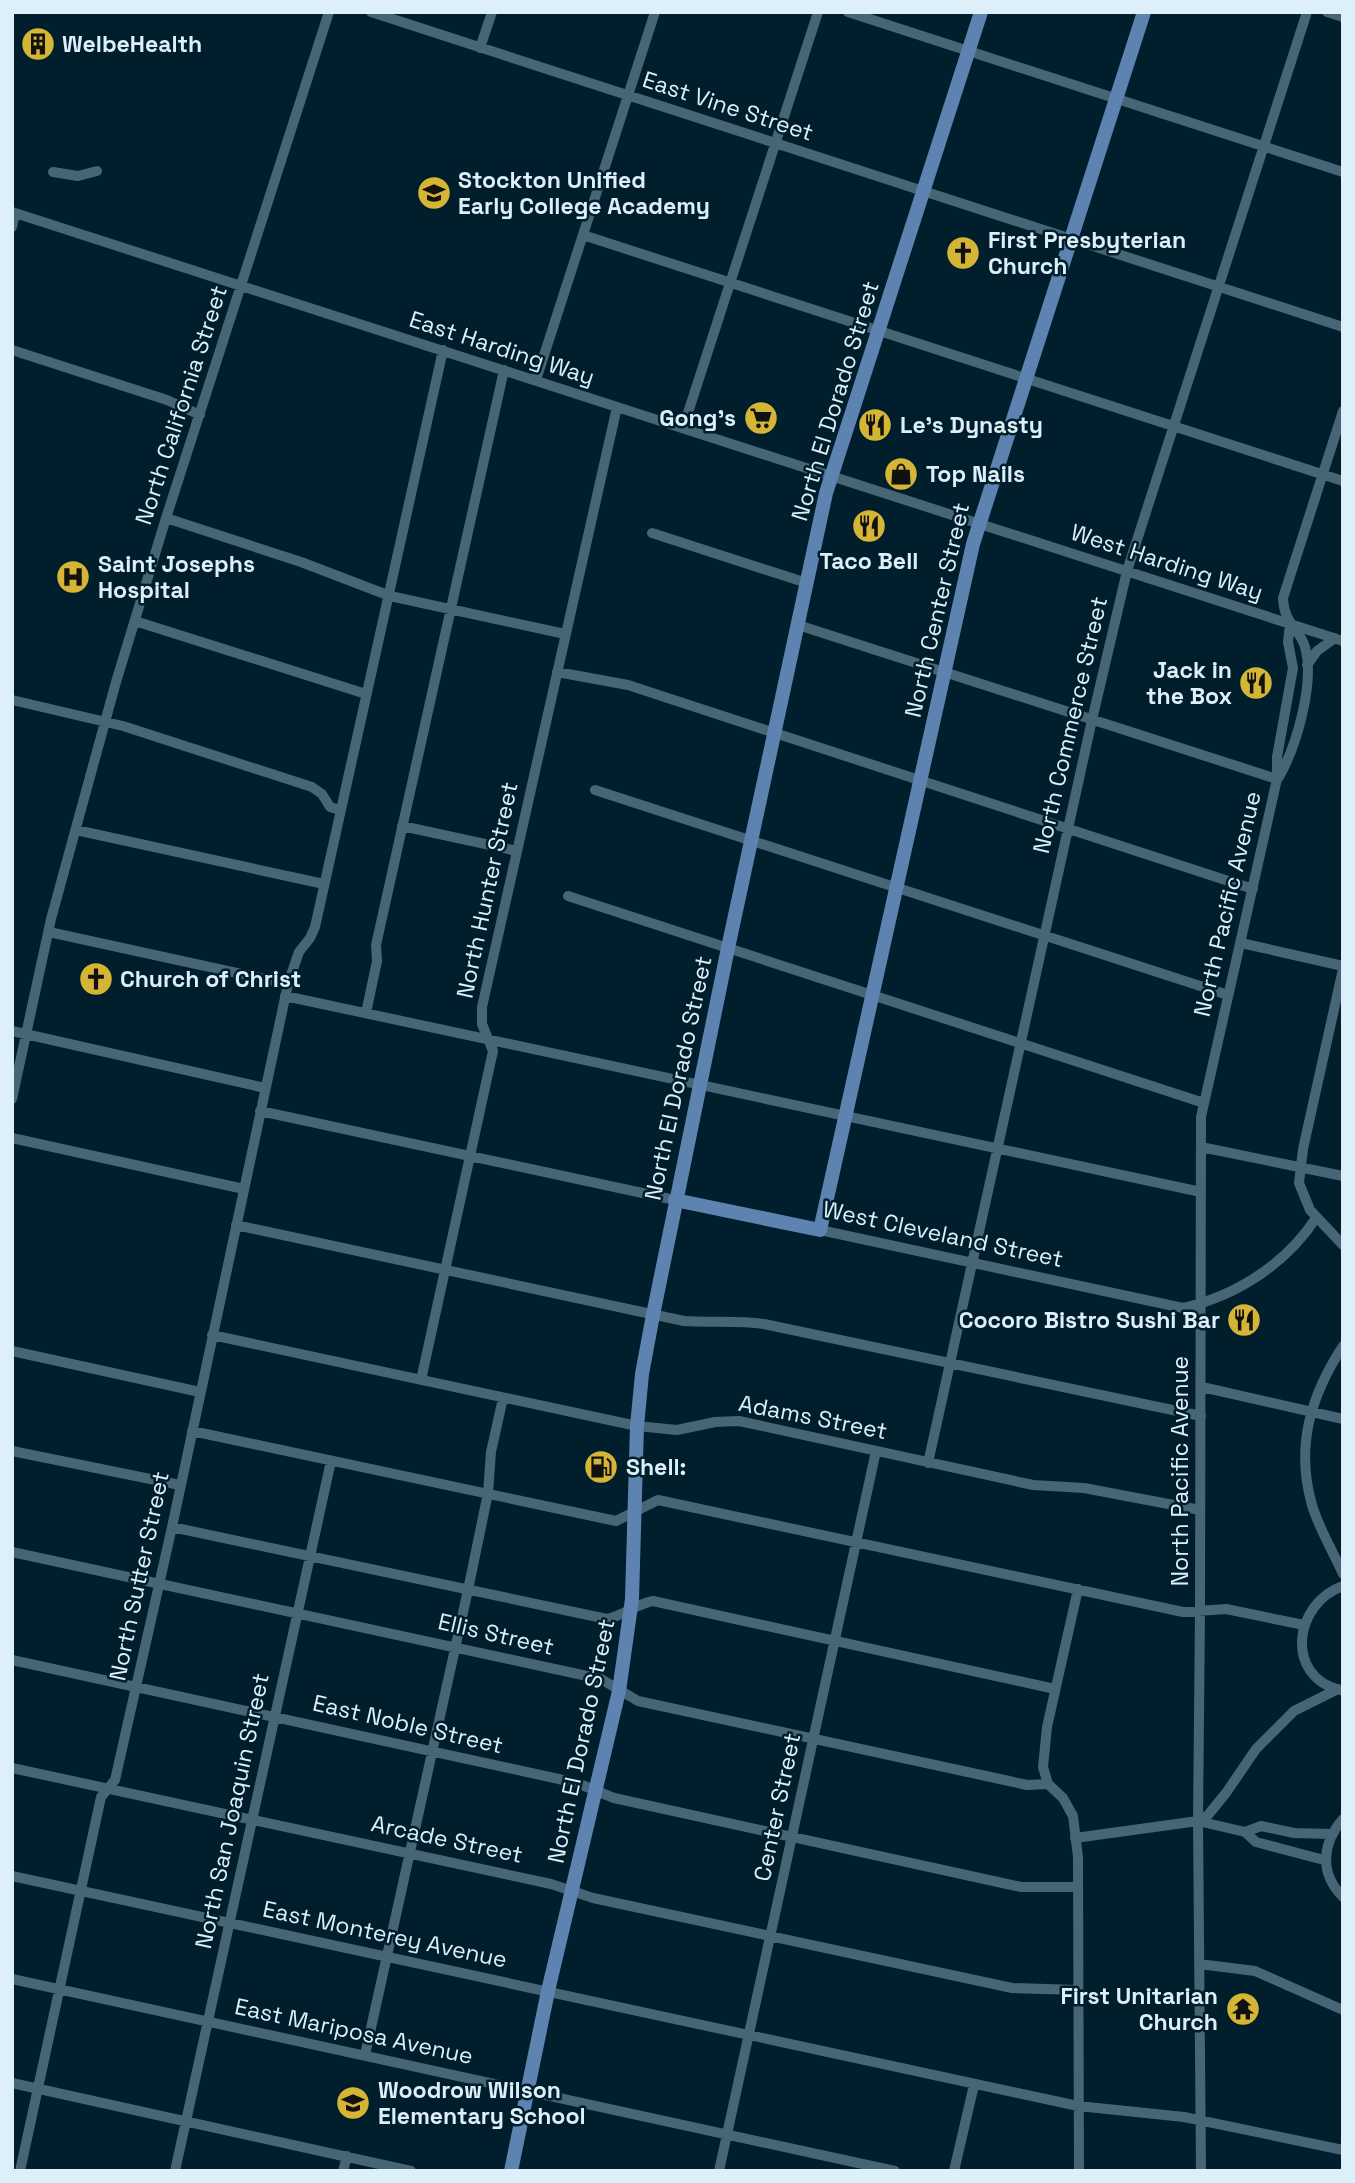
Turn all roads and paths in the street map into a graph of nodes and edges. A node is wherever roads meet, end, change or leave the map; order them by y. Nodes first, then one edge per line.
1 (329, 12) edge
2 (372, 12) edge
3 (492, 12) edge
4 (655, 12) edge
5 (818, 12) edge
6 (848, 12) edge
7 (981, 12) edge
8 (1144, 12) edge
9 (1307, 12) edge
10 (1327, 12) edge
11 (1343, 17) edge
12 (480, 48) junction
13 (969, 51) junction
14 (628, 95) junction
15 (1116, 99) junction
16 (776, 143) junction
17 (1264, 146) junction
18 (97, 171) dead end
19 (53, 172) dead end
20 (1343, 172) edge
21 (924, 191) junction
22 (14, 213) edge
23 (12, 227) edge
24 (583, 235) junction
25 (1071, 239) junction
26 (731, 283) junction
27 (242, 286) junction
28 (1219, 286) junction
29 (1343, 327) edge
30 (880, 332) junction
31 (12, 350) edge
32 (443, 350) junction
33 (504, 370) junction
34 (1026, 379) junction
35 (536, 380) junction
36 (617, 407) junction
37 (1343, 411) edge
38 (200, 415) junction
39 (1175, 427) junction
40 (684, 428) junction
41 (1322, 475) junction
42 (832, 476) junction
43 (1343, 481) edge
44 (166, 518) junction
45 (979, 524) junction
46 (652, 533) dead end
47 (1127, 571) junction
48 (807, 583) junction
49 (390, 596) junction
50 (451, 610) junction
51 (135, 621) junction
52 (1290, 624) junction
53 (798, 625) junction
54 (565, 634) junction
55 (1339, 640) edge
56 (1307, 665) junction
57 (557, 672) junction
58 (945, 672) junction
59 (366, 694) junction
60 (12, 701) edge
61 (1092, 720) junction
62 (105, 721) junction
63 (775, 733) junction
64 (921, 779) junction
65 (1277, 779) junction
66 (595, 790) dead end
67 (340, 810) junction
68 (402, 827) junction
69 (1068, 827) junction
70 (76, 830) junction
71 (752, 842) junction
72 (517, 851) junction
73 (324, 884) junction
74 (897, 887) junction
75 (1253, 889) junction
76 (568, 897) dead end
77 (49, 932) junction
78 (1045, 935) junction
79 (1241, 943) junction
80 (728, 948) junction
81 (1343, 967) edge
82 (287, 990) junction
83 (1228, 995) junction
84 (873, 996) junction
85 (366, 1013) junction
86 (12, 1031) edge
87 (26, 1034) junction
88 (487, 1039) junction
89 (1020, 1043) junction
90 (699, 1086) junction
91 (265, 1088) junction
92 (12, 1099) edge
93 (1204, 1103) junction
94 (260, 1111) junction
95 (846, 1116) junction
96 (12, 1139) edge
97 (1201, 1147) junction
98 (997, 1149) junction
99 (470, 1155) junction
100 (1300, 1168) junction
101 (1343, 1176) edge
102 (244, 1189) junction
103 (1201, 1192) junction
104 (675, 1200) junction
105 (1316, 1218) junction
106 (236, 1225) junction
107 (820, 1230) junction
108 (1343, 1245) edge
109 (972, 1263) junction
110 (446, 1269) junction
111 (1200, 1304) junction
112 (653, 1315) junction
113 (212, 1335) junction
114 (1343, 1346) edge
115 (12, 1351) edge
116 (950, 1364) junction
117 (421, 1380) junction
118 (1202, 1387) junction
119 (200, 1392) junction
120 (503, 1398) junction
121 (1312, 1412) junction
122 (1201, 1416) junction
123 (1343, 1419) edge
124 (637, 1426) junction
125 (192, 1431) junction
126 (12, 1451) edge
127 (876, 1451) junction
128 (331, 1461) junction
129 (928, 1463) junction
130 (180, 1485) junction
131 (488, 1493) junction
132 (636, 1510) junction
133 (1200, 1510) junction
134 (172, 1527) junction
135 (856, 1541) junction
136 (12, 1552) edge
137 (310, 1556) junction
138 (1343, 1574) edge
139 (159, 1583) junction
140 (1343, 1586) edge
141 (1077, 1589) junction
142 (468, 1590) junction
143 (631, 1609) junction
144 (1200, 1611) junction
145 (297, 1612) junction
146 (1304, 1625) junction
147 (834, 1639) junction
148 (456, 1647) junction
149 (12, 1660) edge
150 (136, 1686) junction
151 (1055, 1689) junction
152 (1340, 1690) edge
153 (618, 1691) junction
154 (274, 1715) junction
155 (813, 1740) junction
156 (433, 1750) junction
157 (12, 1768) edge
158 (1048, 1784) junction
159 (108, 1788) junction
160 (594, 1790) junction
161 (251, 1819) junction
162 (1343, 1819) edge
163 (1198, 1821) junction
164 (1245, 1832) junction
165 (1331, 1835) junction
166 (792, 1838) junction
167 (1076, 1838) junction
168 (409, 1853) junction
169 (1324, 1860) junction
170 (12, 1876) edge
171 (1077, 1887) junction
172 (81, 1891) junction
173 (573, 1891) junction
174 (1343, 1897) edge
175 (229, 1922) junction
176 (771, 1937) junction
177 (387, 1956) junction
178 (1199, 1964) junction
179 (12, 1979) edge
180 (59, 1989) junction
181 (1077, 1990) junction
182 (548, 1991) junction
183 (1343, 2010) edge
184 (207, 2021) junction
185 (749, 2035) junction
186 (365, 2055) junction
187 (12, 2083) edge
188 (974, 2085) junction
189 (38, 2089) junction
190 (528, 2091) junction
191 (1077, 2106) junction
192 (1199, 2120) junction
193 (186, 2121) junction
194 (727, 2134) junction
195 (1343, 2150) edge
196 (347, 2156) junction
197 (20, 2171) edge
198 (175, 2171) edge
199 (343, 2171) edge
200 (411, 2171) edge
201 (511, 2171) edge
202 (719, 2171) edge
203 (895, 2171) edge
204 (954, 2171) edge
205 (1079, 2171) edge
206 (1201, 2171) edge

1 - 27 street, North California Street
2 - 12 street, East Vine Street
3 - 12 street
4 - 14 street
5 - 16 street
6 - 13 street
7 - 13 main road, North El Dorado Street
8 - 15 main road, North Center Street
9 - 17 street, North Commerce Street
10 - 11 street
12 - 14 street, East Vine Street
13 - 15 street
13 - 21 main road, North El Dorado Street
14 - 16 street, East Vine Street
14 - 24 street
15 - 17 street
15 - 25 main road, North Center Street
16 - 21 street, East Vine Street
16 - 26 street
17 - 20 street
17 - 28 street, North Commerce Street
18 - 19 street
21 - 25 street, East Vine Street
21 - 30 main road, North El Dorado Street
22 - 23 street
22 - 27 street, East Harding Way
24 - 26 street
24 - 35 street
25 - 28 street, East Vine Street
25 - 34 main road, North Center Street
26 - 30 street
26 - 40 street
27 - 32 street, East Harding Way
27 - 38 street, North California Street
28 - 29 street, East Vine Street
28 - 39 street, North Commerce Street
30 - 34 street
30 - 42 main road, North El Dorado Street
31 - 38 street
32 - 33 street, East Harding Way
32 - 49 street, North Sutter Street
33 - 35 street, East Harding Way
33 - 50 street
34 - 39 street
34 - 45 main road, North Center Street
35 - 36 street, East Harding Way
36 - 40 street, East Harding Way
36 - 54 street, North Hunter Street
37 - 41 street
38 - 44 street, North California Street
39 - 41 street
39 - 47 street, North Commerce Street
40 - 42 street, East Harding Way
41 - 43 street
41 - 52 street
42 - 45 street, East Harding Way
42 - 48 main road, North El Dorado Street
44 - 49 street
44 - 51 street, North California Street
45 - 47 street, West Harding Way
45 - 58 main road, North Center Street
46 - 48 street
47 - 52 street, West Harding Way
47 - 61 street, North Commerce Street
48 - 53 main road, North El Dorado Street
49 - 50 street
49 - 59 street, North Sutter Street
50 - 54 street
50 - 68 street
51 - 59 street
51 - 62 street, North California Street
52 - 55 street, West Harding Way
52 - 56 street, North Pacific Avenue
52 - 65 street, North Pacific Avenue
53 - 58 street
53 - 63 main road, North El Dorado Street
54 - 57 street, North Hunter Street
55 - 56 street
56 - 65 street, North Pacific Avenue
57 - 63 street
57 - 72 street, North Hunter Street
58 - 61 street
58 - 64 main road, North Center Street
59 - 67 street, North Sutter Street
60 - 62 street
61 - 65 street
61 - 69 street, North Commerce Street
62 - 67 street
62 - 70 street, North California Street
63 - 64 street
63 - 71 main road, North El Dorado Street
64 - 69 street
64 - 74 main road, North Center Street
65 - 75 street, North Pacific Avenue
66 - 71 street
67 - 73 street, North Sutter Street
68 - 72 street
68 - 85 street
69 - 75 street
69 - 78 street, North Commerce Street
70 - 73 street
70 - 77 street, North California Street
71 - 74 street
71 - 80 main road, North El Dorado Street
72 - 88 street, North Hunter Street
73 - 82 street, North Sutter Street
74 - 78 street
74 - 84 main road, North Center Street
75 - 79 street, North Pacific Avenue
76 - 80 street
77 - 82 street
77 - 87 street, North California Street
78 - 83 street
78 - 89 street, North Commerce Street
79 - 81 street
79 - 83 street, North Pacific Avenue
80 - 84 street
80 - 90 main road, North El Dorado Street
81 - 100 street
82 - 85 street
82 - 91 street, North Sutter Street
83 - 93 street, North Pacific Avenue
84 - 89 street
84 - 95 main road, North Center Street
85 - 88 street
86 - 87 street
87 - 91 street
87 - 92 street, North California Street
88 - 90 street
88 - 99 street, North Hunter Street
89 - 93 street
89 - 98 street, North Commerce Street
90 - 95 street
90 - 104 main road, North El Dorado Street
91 - 94 street, North Sutter Street
93 - 97 street, North Pacific Avenue
94 - 99 street
94 - 102 street, North Sutter Street
95 - 98 street
95 - 107 main road, North Center Street
96 - 102 street
97 - 100 street
97 - 103 street, North Pacific Avenue
98 - 103 street
98 - 109 street, North Commerce Street
99 - 104 street
99 - 110 street, North Hunter Street
100 - 101 street
100 - 105 street
102 - 106 street, North Sutter Street
103 - 111 street, North Pacific Avenue
104 - 107 main road, West Cleveland Street
104 - 112 main road, North El Dorado Street
105 - 108 street
105 - 111 street
106 - 110 street
106 - 113 street, North Sutter Street
107 - 109 street, West Cleveland Street
109 - 111 street, West Cleveland Street
109 - 116 street, North Commerce Street
110 - 112 street
110 - 117 street, North Hunter Street
111 - 118 street, North Pacific Avenue
112 - 116 street
112 - 124 main road, North El Dorado Street
113 - 117 street, Adams Street
113 - 119 street, North Sutter Street
114 - 121 street
115 - 119 street
116 - 122 street
116 - 129 street, North Commerce Street
117 - 120 street, Adams Street
118 - 121 street
118 - 122 street, North Pacific Avenue
119 - 125 street, North Sutter Street
120 - 124 street, Adams Street
120 - 131 street
121 - 123 street
121 - 138 street
122 - 133 street, North Pacific Avenue
124 - 127 street, Adams Street
124 - 132 main road, North El Dorado Street
125 - 128 street
125 - 130 street, North Sutter Street
126 - 130 street
127 - 129 street, Adams Street
127 - 135 street, Center Street
128 - 131 street
128 - 137 street, North San Joaquin Street
129 - 133 street, Adams Street
130 - 134 street, North Sutter Street
131 - 132 street
131 - 142 street
132 - 135 street
132 - 143 main road, North El Dorado Street
133 - 144 street, North Pacific Avenue
134 - 137 street
134 - 139 street, North Sutter Street
135 - 141 street
135 - 147 street, Center Street
136 - 139 street, Ellis Street
137 - 142 street
137 - 145 street, North San Joaquin Street
139 - 145 street, Ellis Street
139 - 150 street, North Sutter Street
140 - 146 street
141 - 144 street
141 - 151 street
142 - 143 street
142 - 148 street
143 - 147 street
143 - 153 main road, North El Dorado Street
144 - 146 street
144 - 163 street, North Pacific Avenue
145 - 148 street, Ellis Street
145 - 154 street, North San Joaquin Street
146 - 152 street
147 - 151 street
147 - 155 street, Center Street
148 - 153 street, Ellis Street
148 - 156 street
149 - 150 street, East Noble Street
150 - 154 street, East Noble Street
150 - 159 street, North Sutter Street
151 - 158 street
152 - 163 street
153 - 155 street, Ellis Street
153 - 160 main road, North El Dorado Street
154 - 156 street, East Noble Street
154 - 161 street, North San Joaquin Street
155 - 158 street, Ellis Street
155 - 166 street, Center Street
156 - 160 street, East Noble Street
156 - 168 street
157 - 159 street, Arcade Street
158 - 167 street
159 - 161 street, Arcade Street
159 - 172 street, North Sutter Street
160 - 166 street, East Noble Street
160 - 173 main road, North El Dorado Street
161 - 168 street, Arcade Street
161 - 175 street, North San Joaquin Street
162 - 165 street
163 - 164 street
163 - 167 street
163 - 178 street, North Pacific Avenue
164 - 165 street
164 - 169 street
165 - 169 street
166 - 171 street, East Noble Street
166 - 176 street, Center Street
167 - 171 street
168 - 173 street, Arcade Street
168 - 177 street
169 - 174 street
170 - 172 street, East Monterey Avenue
171 - 181 street
172 - 175 street, East Monterey Avenue
172 - 180 street, North Sutter Street
173 - 176 street, Arcade Street
173 - 182 main road, North El Dorado Street
175 - 177 street, East Monterey Avenue
175 - 184 street, North San Joaquin Street
176 - 181 street, Arcade Street
176 - 185 street, Center Street
177 - 182 street, East Monterey Avenue
177 - 186 street
178 - 183 street
178 - 192 street, North Pacific Avenue
179 - 180 street, East Mariposa Avenue
180 - 184 street, East Mariposa Avenue
180 - 189 street, North Sutter Street
181 - 191 street
182 - 185 street, East Monterey Avenue
182 - 190 main road, North El Dorado Street
184 - 186 street, East Mariposa Avenue
184 - 193 street, North San Joaquin Street
185 - 188 street, East Monterey Avenue
185 - 194 street, Center Street
186 - 190 street, East Mariposa Avenue
187 - 189 street
188 - 191 street, East Monterey Avenue
188 - 204 street
189 - 193 street
189 - 197 street, North Sutter Street
190 - 194 street, East Mariposa Avenue
190 - 201 main road, North El Dorado Street
191 - 192 street, East Monterey Avenue
191 - 205 street
192 - 195 street, East Monterey Avenue
192 - 206 street, North Pacific Avenue
193 - 196 street
193 - 198 street, North San Joaquin Street
194 - 202 street, Center Street
194 - 203 street, East Mariposa Avenue
196 - 199 street
196 - 200 street

